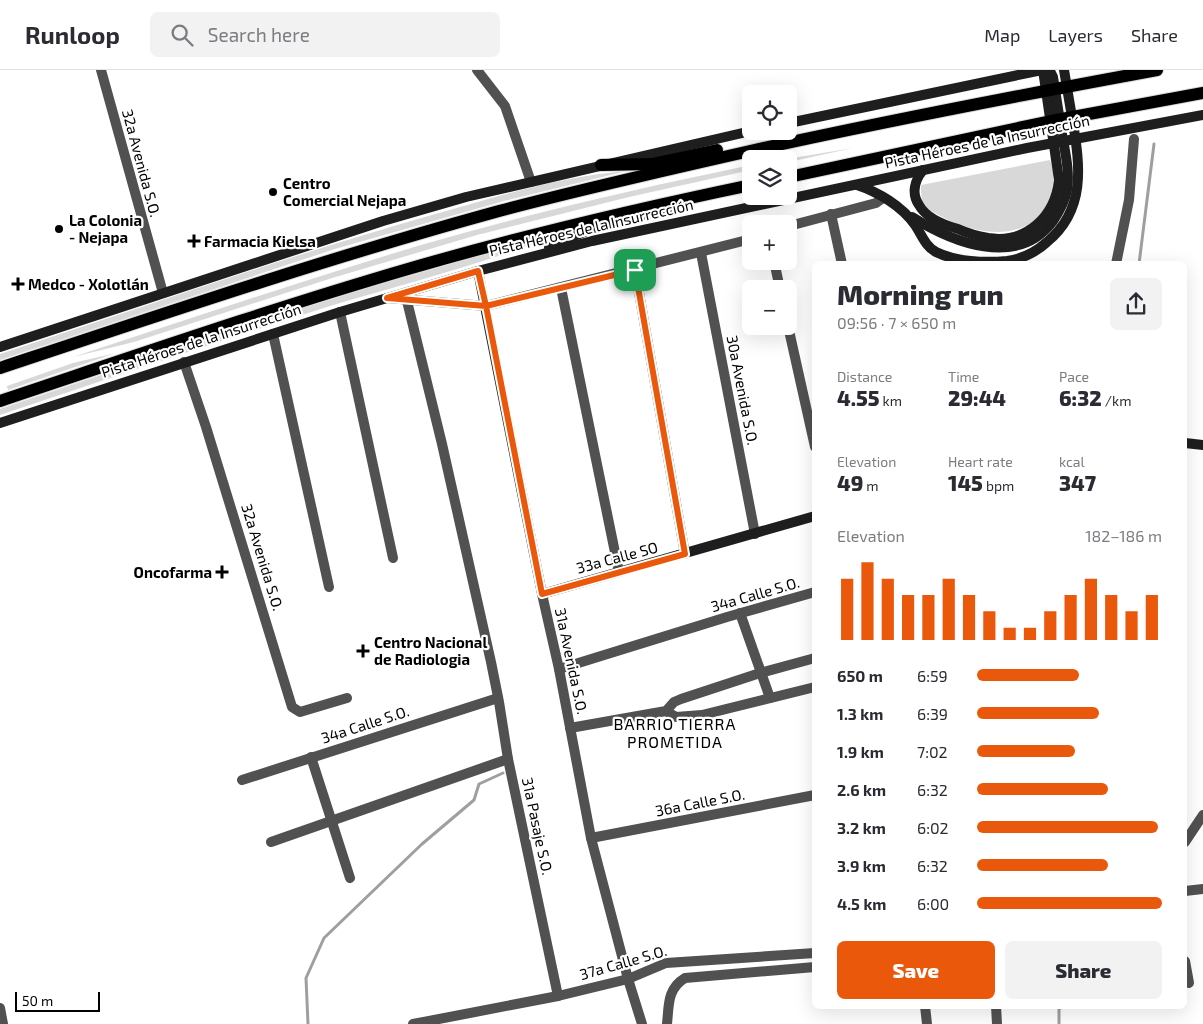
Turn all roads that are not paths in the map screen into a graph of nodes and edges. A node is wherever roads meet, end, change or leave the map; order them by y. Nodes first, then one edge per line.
1 (101, 70) edge
2 (477, 70) edge
3 (1043, 70) edge
4 (1064, 70) edge
5 (1157, 70) edge
6 (1056, 88) junction
7 (1203, 93) edge
8 (1203, 114) edge
9 (1061, 119) junction
10 (797, 121) edge
11 (742, 133) edge
12 (1075, 138) junction
13 (807, 139) junction
14 (1134, 139) dead end
15 (1059, 142) junction
16 (600, 165) junction
17 (924, 170) junction
18 (797, 174) edge
19 (531, 182) junction
20 (855, 185) junction
21 (742, 187) edge
22 (742, 188) edge
23 (883, 198) junction
24 (900, 210) junction
25 (831, 214) junction
26 (797, 224) edge
27 (944, 224) junction
28 (929, 228) junction
29 (742, 242) edge
30 (927, 245) junction
31 (701, 253) junction
32 (516, 261) junction
33 (841, 261) edge
34 (981, 261) edge
35 (997, 261) edge
36 (1117, 261) edge
37 (635, 270) junction
38 (478, 271) junction
39 (561, 288) junction
40 (163, 293) junction
41 (387, 298) junction
42 (408, 301) junction
43 (486, 306) junction
44 (340, 312) junction
45 (273, 334) junction
46 (790, 335) edge
47 (0, 347) edge
48 (184, 362) junction
49 (0, 368) edge
50 (0, 401) edge
51 (0, 423) edge
52 (812, 433) edge
53 (1187, 443) edge
54 (1203, 444) edge
55 (812, 517) edge
56 (755, 534) junction
57 (685, 554) junction
58 (393, 558) dead end
59 (618, 572) junction
60 (329, 587) dead end
61 (812, 593) edge
62 (542, 594) junction
63 (740, 613) junction
64 (812, 659) edge
65 (559, 669) junction
66 (760, 673) junction
67 (812, 688) edge
68 (347, 698) dead end
69 (498, 698) junction
70 (770, 698) junction
71 (666, 711) junction
72 (570, 728) junction
73 (311, 757) junction
74 (508, 759) junction
75 (242, 780) dead end
76 (812, 796) edge
77 (1203, 815) edge
78 (332, 822) junction
79 (591, 838) junction
80 (1187, 838) edge
81 (271, 842) dead end
82 (350, 878) dead end
83 (812, 953) edge
84 (812, 967) edge
85 (1187, 972) edge
86 (628, 979) junction
87 (1189, 983) dead end
88 (558, 996) junction
89 (0, 1008) edge
90 (925, 1009) edge
91 (996, 1009) edge
92 (430, 1022) edge
93 (3, 1024) edge
94 (412, 1024) edge
95 (642, 1024) edge
96 (667, 1024) edge
97 (926, 1024) edge
98 (997, 1024) edge

1 - 40 street, 32a Avenida S.O.
2 - 19 street
3 - 6 street
3 - 10 street
4 - 6 street
5 - 6 main road
6 - 9 street
6 - 9 street
6 - 13 main road
7 - 9 main road, Pista Héroes de la Insurrección
8 - 12 street, Pista Héroes de la Insurrección
9 - 12 street
9 - 15 street
9 - 18 main road, Pista Héroes de la Insurrección
11 - 16 street
12 - 15 street, Pista Héroes de la Insurrección
12 - 35 street
13 - 16 main road
13 - 49 main road
14 - 36 street
15 - 17 street, Pista Héroes de la Insurrección
15 - 27 street
15 - 28 street
16 - 19 street
17 - 20 street, Pista Héroes de la Insurrección
17 - 27 street
19 - 40 street
20 - 23 street
20 - 32 street, Pista Héroes de la Insurrección
21 - 50 main road, Pista Héroes de la Insurrección
22 - 32 street
23 - 24 street
23 - 25 street
24 - 28 street
24 - 30 street
25 - 26 street
25 - 33 street
27 - 28 street
28 - 30 street
29 - 31 street
30 - 34 street
31 - 37 street
31 - 56 street, 30a Avenida S.O.
32 - 38 street, Pista Héroes de la Insurrección
37 - 39 street
37 - 57 street
38 - 41 street, Pista Héroes de la Insurrección
38 - 43 street, 31a Avenida S.O.
39 - 43 street
39 - 59 street
40 - 47 street
41 - 42 street
41 - 44 street, Pista Héroes de la Insurrección
42 - 43 street
42 - 69 street, 31a Pasaje S.O.
43 - 62 street, 31a Avenida S.O.
44 - 45 street, Pista Héroes de la Insurrección
44 - 58 street
45 - 48 street, Pista Héroes de la Insurrección
45 - 60 street
46 - 52 street
48 - 51 street, Pista Héroes de la Insurrección
48 - 68 street, 32a Avenida S.O.
53 - 54 street
55 - 56 street, 33a Calle SO
56 - 57 street, 33a Calle SO
57 - 59 street, 33a Calle SO
59 - 62 street, 33a Calle SO
61 - 63 street, 34a Calle S.O.
62 - 65 street, 31a Avenida S.O.
63 - 65 street, 34a Calle S.O.
63 - 66 street
64 - 66 street
65 - 72 street, 31a Avenida S.O.
66 - 70 street
66 - 71 street
67 - 70 street
69 - 73 street, 34a Calle S.O.
69 - 74 street, 31a Pasaje S.O.
70 - 71 street
71 - 72 street
72 - 79 street, 31a Avenida S.O.
73 - 75 street, 34a Calle S.O.
73 - 78 street
74 - 78 street
74 - 88 street, 31a Pasaje S.O.
76 - 79 street, 36a Calle S.O.
77 - 80 street
78 - 81 street
78 - 82 street
79 - 86 street, 31a Avenida S.O.
83 - 86 street, 37a Calle S.O.
84 - 96 street
85 - 87 street
86 - 88 street, 37a Calle S.O.
86 - 95 street, 31a Avenida S.O.
88 - 92 street, 37a Calle S.O.
89 - 93 street
90 - 97 street
91 - 98 street
92 - 94 street, 37a Calle S.O.

